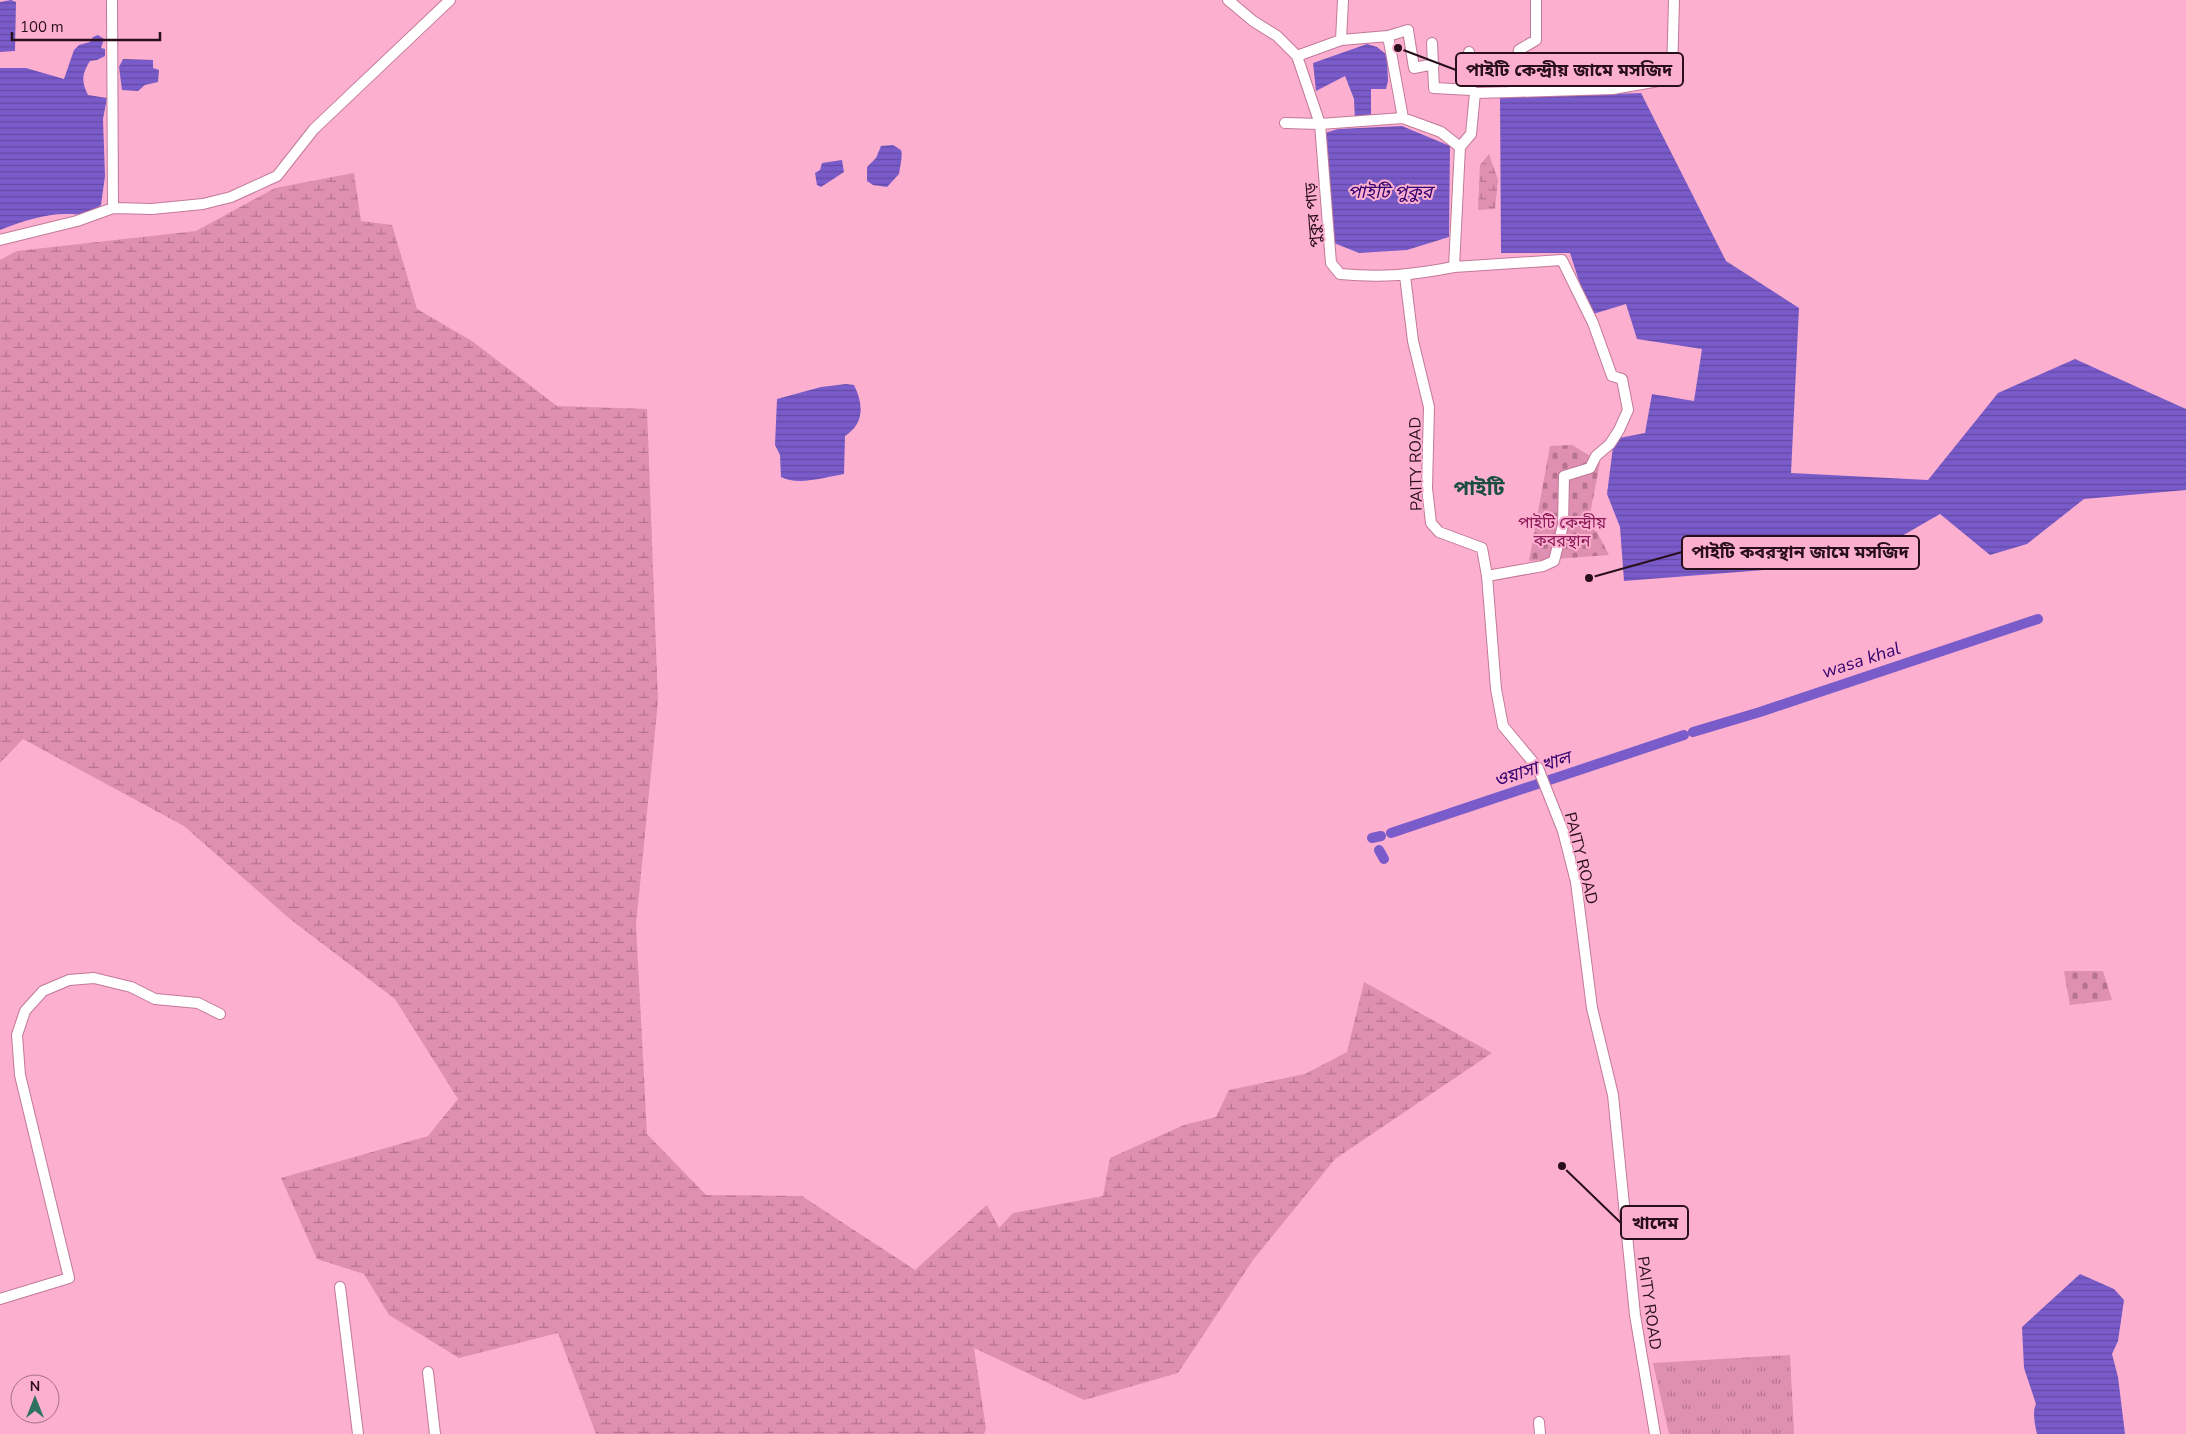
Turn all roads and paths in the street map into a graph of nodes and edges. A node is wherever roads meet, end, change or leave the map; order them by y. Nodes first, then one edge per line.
1 (112, 0) edge
2 (450, 0) edge
3 (1228, 0) edge
4 (1343, 0) edge
5 (1536, 0) edge
6 (1674, 0) edge
7 (1388, 36) junction
8 (1341, 40) junction
9 (1432, 43) dead end
10 (1469, 52) dead end
11 (1297, 56) junction
12 (1434, 64) junction
13 (1473, 92) junction
14 (1512, 92) junction
15 (1403, 118) junction
16 (1284, 123) dead end
17 (1320, 124) junction
18 (1460, 147) junction
19 (113, 208) junction
20 (0, 240) edge
21 (1454, 267) junction
22 (1405, 276) junction
23 (1487, 576) junction
24 (220, 1014) dead end
25 (340, 1287) dead end
26 (0, 1299) edge
27 (428, 1372) dead end
28 (1539, 1422) dead end
29 (358, 1434) edge
30 (435, 1434) edge
31 (1540, 1434) edge
32 (1656, 1434) edge

1 - 19 street
2 - 19 street
3 - 11 street
4 - 8 street
5 - 14 street
6 - 14 street
7 - 8 street
7 - 12 street
7 - 15 street
8 - 11 street
9 - 12 street
10 - 13 street
11 - 17 street, পুকুর পাড়
12 - 13 street
13 - 14 street
13 - 18 street
15 - 17 street
15 - 18 street
16 - 17 street
17 - 22 street, পুকুর পাড়
18 - 21 street
19 - 20 street
21 - 22 street, পুকুর পাড়
21 - 23 street, পুকুর পাড়
22 - 23 street, PAITY ROAD
23 - 32 street, PAITY ROAD
24 - 26 street
25 - 29 street
27 - 30 street
28 - 31 street

